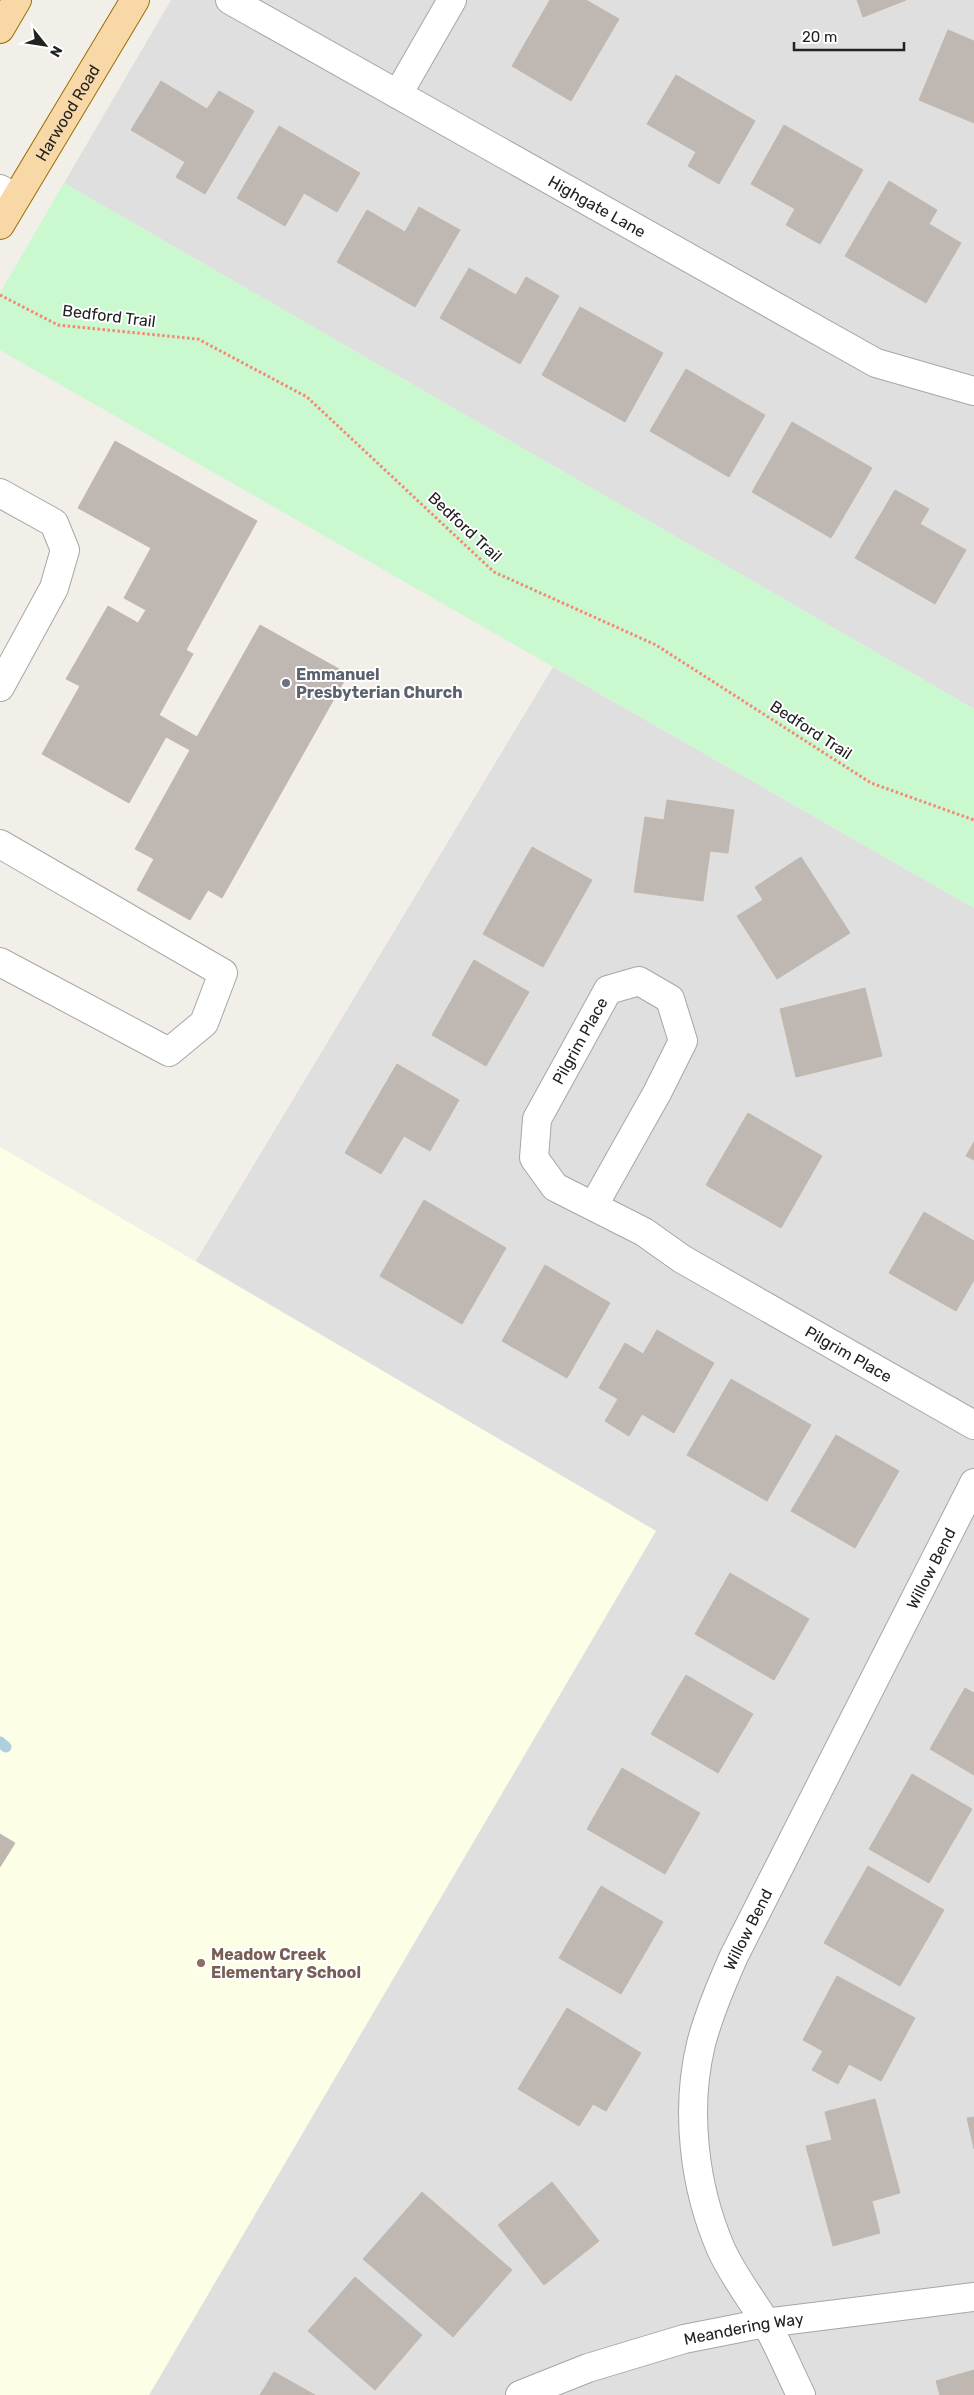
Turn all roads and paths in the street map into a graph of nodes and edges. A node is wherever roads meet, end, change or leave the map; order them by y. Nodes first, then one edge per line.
1 (17, 0) edge
2 (135, 0) edge
3 (230, 0) edge
4 (452, 0) edge
5 (0, 29) edge
6 (398, 94) junction
7 (8, 194) edge
8 (0, 225) edge
9 (0, 296) edge
10 (974, 391) edge
11 (0, 493) edge
12 (0, 687) edge
13 (974, 820) edge
14 (0, 844) edge
15 (0, 962) edge
16 (594, 1205) junction
17 (974, 1425) edge
18 (974, 1483) edge
19 (974, 2297) edge
20 (766, 2323) junction
21 (520, 2395) edge
22 (801, 2395) edge

1 - 5 main road
2 - 7 main road, Harwood Road
3 - 6 street, Highgate Lane
4 - 6 street
6 - 10 street, Highgate Lane
7 - 8 main road, Harwood Road
9 - 13 path, Bedford Trail
11 - 12 street
14 - 15 street
16 - 16 street, Pilgrim Place
16 - 17 street, Pilgrim Place
18 - 20 street, Willow Bend
19 - 20 street, Meandering Way
20 - 21 street, Meandering Way
20 - 22 street, Willow Bend

